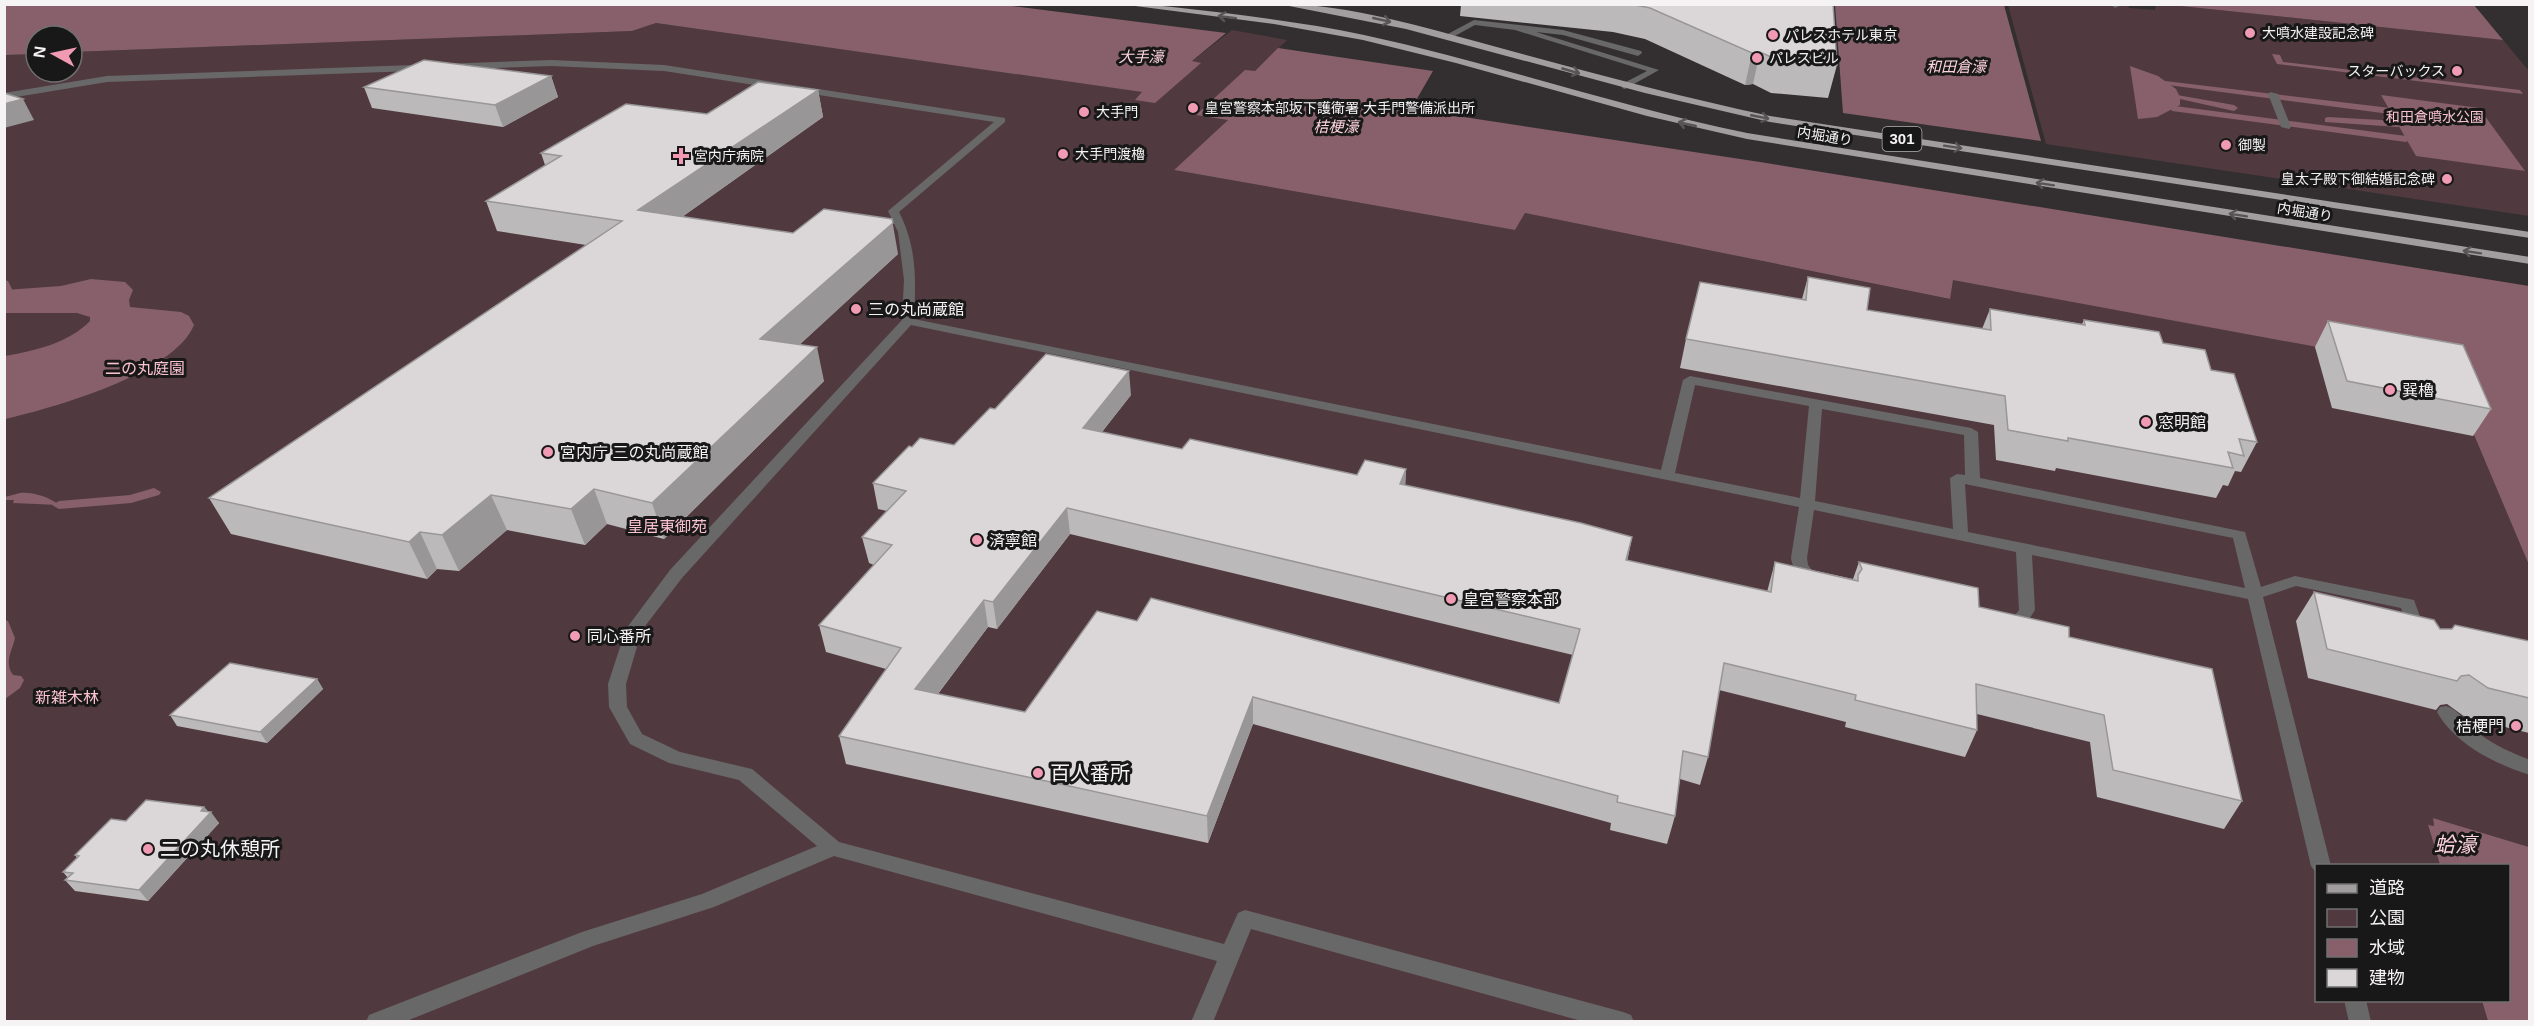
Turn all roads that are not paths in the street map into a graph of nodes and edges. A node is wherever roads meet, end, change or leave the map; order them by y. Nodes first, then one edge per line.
1 (1124, 4) edge
2 (1283, 4) edge
3 (1329, 7) edge
4 (1262, 22) junction
5 (1306, 28) junction
6 (1521, 28) junction
7 (1448, 36) junction
8 (1638, 53) dead end
9 (1625, 86) junction
10 (4, 96) edge
11 (2275, 101) dead end
12 (2286, 127) dead end
13 (2529, 236) edge
14 (2529, 261) edge
15 (908, 321) junction
16 (1816, 403) junction
17 (1667, 476) junction
18 (1973, 482) junction
19 (1807, 504) junction
20 (1961, 536) junction
21 (2024, 548) junction
22 (1830, 592) edge
23 (2253, 595) junction
24 (1987, 628) edge
25 (2422, 642) edge
26 (2446, 712) dead end
27 (2529, 768) edge
28 (833, 848) junction
29 (2320, 864) edge
30 (1230, 955) junction
31 (2355, 1002) edge
32 (377, 1022) edge
33 (1202, 1022) edge
34 (1623, 1022) edge
35 (2360, 1022) edge

4 -> 1 main road, 内堀通り / 301
2 - 3 main road, 内堀通り / 301
2 - 4 main road
3 - 5 main road
3 -> 7 main road, 内堀通り / 301
4 - 5 main road, 内堀通り / 301
14 -> 5 main road, 内堀通り / 301
6 - 7 street
6 - 8 street
6 - 9 street
7 -> 9 main road, 内堀通り / 301
9 -> 13 main road, 内堀通り / 301
10 - 15 street
11 - 12 street
15 - 17 street
15 - 28 street
16 - 17 street
16 - 18 street
16 - 19 street
17 - 19 street
18 - 20 street
18 - 23 street
19 - 20 street
19 - 22 street
20 - 21 street
21 - 23 street
21 - 24 street
23 - 25 street
23 - 29 street
26 - 27 street
28 - 30 street
28 - 32 street
30 - 33 street
30 - 34 street
31 - 35 street

